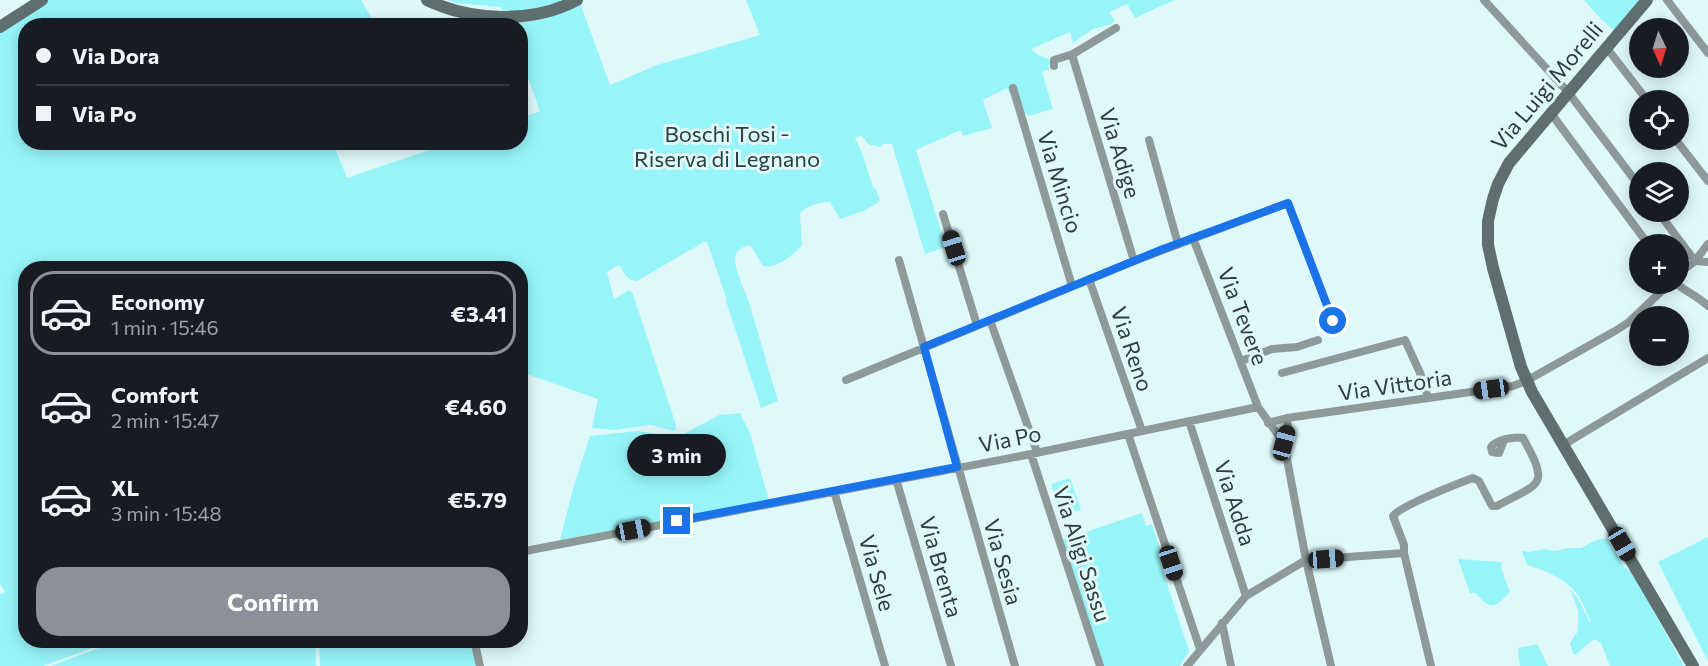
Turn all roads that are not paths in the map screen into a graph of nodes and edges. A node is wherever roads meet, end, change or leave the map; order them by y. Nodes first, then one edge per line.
1 (42, 0) edge
2 (426, 0) edge
3 (577, 0) edge
4 (1484, 0) edge
5 (1647, 0) edge
6 (1667, 0) edge
7 (0, 27) edge
8 (1116, 28) dead end
9 (1606, 47) junction
10 (1708, 53) edge
11 (1074, 54) junction
12 (1054, 66) dead end
13 (1013, 88) dead end
14 (1639, 90) edge
15 (1568, 92) junction
16 (1550, 112) junction
17 (1149, 140) dead end
18 (1684, 150) edge
19 (1629, 172) edge
20 (1708, 181) edge
21 (943, 214) dead end
22 (1666, 222) edge
23 (1641, 234) edge
24 (1194, 238) junction
25 (1178, 244) junction
26 (1708, 244) edge
27 (899, 260) dead end
28 (1134, 261) junction
29 (1695, 261) junction
30 (1708, 261) edge
31 (1689, 266) edge
32 (1089, 279) junction
33 (1072, 286) junction
34 (1689, 292) edge
35 (1658, 294) edge
36 (1708, 306) edge
37 (990, 320) junction
38 (1333, 321) dead end
39 (977, 325) junction
40 (1318, 340) dead end
41 (924, 347) junction
42 (1708, 358) edge
43 (1241, 361) junction
44 (1282, 373) dead end
45 (846, 380) dead end
46 (1526, 381) junction
47 (1427, 398) junction
48 (1258, 407) junction
49 (1287, 418) junction
50 (1189, 421) junction
51 (1271, 427) junction
52 (1288, 428) junction
53 (1142, 431) junction
54 (1128, 434) junction
55 (1504, 440) dead end
56 (1284, 443) junction
57 (1563, 445) junction
58 (1034, 453) junction
59 (957, 467) junction
60 (896, 479) junction
61 (834, 491) junction
62 (528, 550) edge
63 (1404, 553) junction
64 (1306, 560) junction
65 (1246, 596) junction
66 (1222, 623) junction
67 (476, 648) edge
68 (1200, 649) junction
69 (480, 666) edge
70 (885, 666) edge
71 (951, 666) edge
72 (1015, 666) edge
73 (1100, 666) edge
74 (1187, 666) edge
75 (1231, 666) edge
76 (1330, 666) edge
77 (1431, 666) edge
78 (1692, 666) edge

1 - 7 main road
2 - 3 main road
4 - 15 street
5 - 9 main road, Via Luigi Morelli
6 - 10 street
8 - 11 street
9 - 14 street
9 - 15 main road, Via Luigi Morelli
11 - 12 street
11 - 28 street, Via Adige
13 - 33 street, Via Mincio
15 - 16 main road, Via Luigi Morelli
15 - 19 street
16 - 23 street
16 - 46 main road, Via Luigi Morelli
17 - 25 street
18 - 20 street
21 - 39 street
22 - 29 street
24 - 25 street
24 - 38 street
24 - 43 street, Via Tevere
25 - 28 street
26 - 29 street
27 - 41 street, Via Sesia
28 - 32 street
29 - 30 street
29 - 31 street
32 - 33 street
32 - 53 street, Via Reno
33 - 37 street
34 - 36 street
35 - 46 street, Via Vittoria
37 - 39 street
37 - 58 street, Via Aligi Sassu
39 - 41 street
40 - 43 street
41 - 45 street
41 - 59 street, Via Sesia
42 - 57 street
43 - 48 street, Via Tevere
44 - 47 street
46 - 47 street, Via Vittoria
46 - 57 main road, Via Luigi Morelli
47 - 49 street, Via Vittoria
48 - 50 street, Via Po
48 - 51 street, Via Tevere
49 - 51 street, Via Vittoria
49 - 52 street
50 - 53 street, Via Po
50 - 65 street, Via Adda
51 - 52 street
51 - 56 street, Via Tevere
52 - 56 street
53 - 54 street, Via Po
54 - 58 street, Via Po
54 - 68 street
55 - 63 street
56 - 64 street
57 - 78 main road, Via Luigi Morelli
58 - 59 street, Via Po
58 - 73 street, Via Aligi Sassu
59 - 60 street, Via Po
59 - 72 street, Via Sesia
60 - 61 street, Via Po
60 - 71 street, Via Brenta
61 - 62 street, Via Po
61 - 70 street, Via Sele
63 - 64 street
63 - 77 street
64 - 65 street
64 - 76 street
65 - 66 street
66 - 68 street
66 - 75 street
67 - 69 street
68 - 74 street

